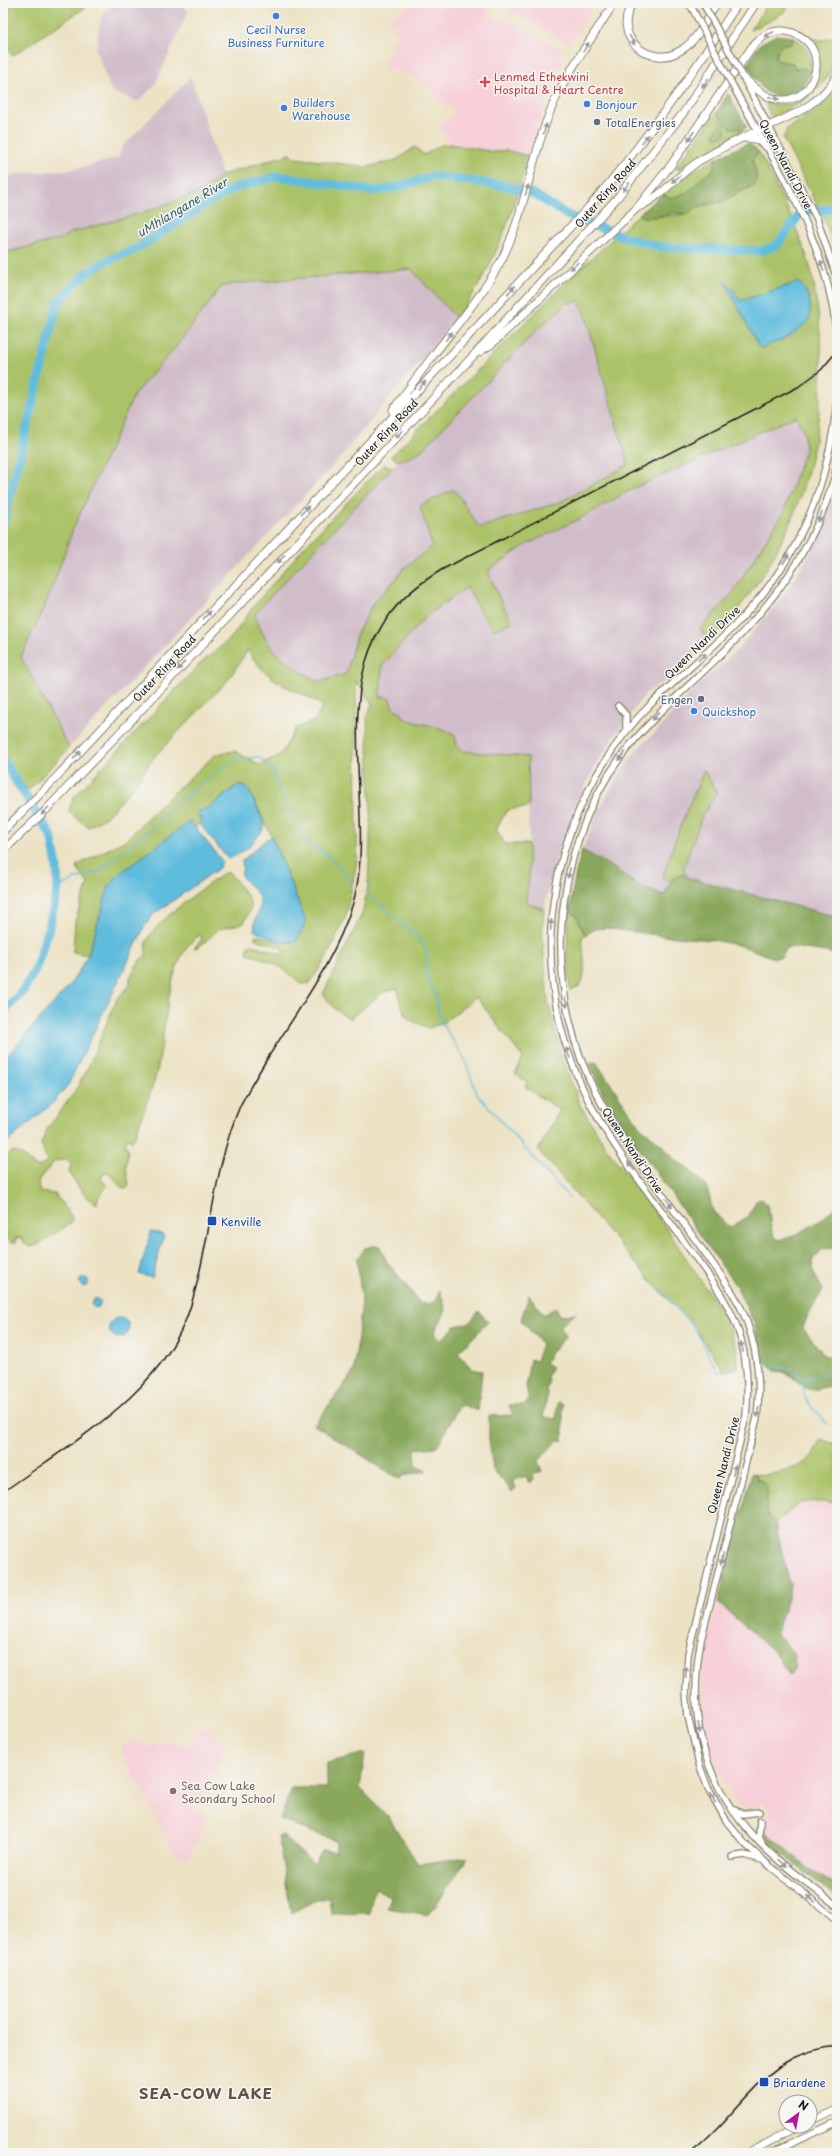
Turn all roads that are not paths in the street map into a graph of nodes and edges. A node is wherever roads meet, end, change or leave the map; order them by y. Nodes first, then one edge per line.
1 (614, 3) edge
2 (633, 3) edge
3 (703, 3) edge
4 (717, 3) edge
5 (738, 3) edge
6 (756, 3) edge
7 (690, 5) edge
8 (741, 75) junction
9 (837, 76) edge
10 (768, 126) junction
11 (757, 131) junction
12 (742, 138) junction
13 (767, 147) junction
14 (634, 210) junction
15 (837, 278) edge
16 (837, 345) edge
17 (474, 355) junction
18 (837, 399) edge
19 (375, 435) junction
20 (837, 467) edge
21 (618, 706) dead end
22 (625, 733) junction
23 (3, 831) edge
24 (3, 851) edge
25 (730, 1808) junction
26 (759, 1812) dead end
27 (760, 1821) dead end
28 (763, 1847) junction
29 (732, 1857) dead end
30 (764, 1861) junction
31 (837, 1906) edge
32 (837, 1920) edge
33 (837, 2109) edge
34 (818, 2118) edge
35 (837, 2122) edge
36 (784, 2134) edge
37 (747, 2153) edge
38 (770, 2153) edge

19 -> 1 highway
2 -> 4 highway
3 - 8 main road, Queen Nandi Drive, bridge
19 -> 5 highway, Outer Ring Road
6 -> 17 highway, Outer Ring Road
7 - 11 main road, Queen Nandi Drive, bridge
8 - 10 main road, Queen Nandi Drive
8 -> 14 highway
9 - 10 highway
10 - 11 highway
10 - 15 main road, Queen Nandi Drive
11 - 12 highway
11 - 13 main road, Queen Nandi Drive
12 - 13 highway
12 -> 14 highway
16 -> 13 main road, Queen Nandi Drive
14 -> 17 highway
17 -> 24 highway, Outer Ring Road
22 -> 18 main road, Queen Nandi Drive
23 -> 19 highway, Outer Ring Road
20 -> 25 main road, Queen Nandi Drive
21 - 22 main road
30 -> 22 main road, Queen Nandi Drive
25 - 26 main road
25 - 28 main road, Queen Nandi Drive
27 - 28 main road
28 -> 31 main road, Queen Nandi Drive
29 - 30 main road
32 -> 30 main road, Queen Nandi Drive
33 - 34 main road
35 - 38 main road
36 - 37 main road

